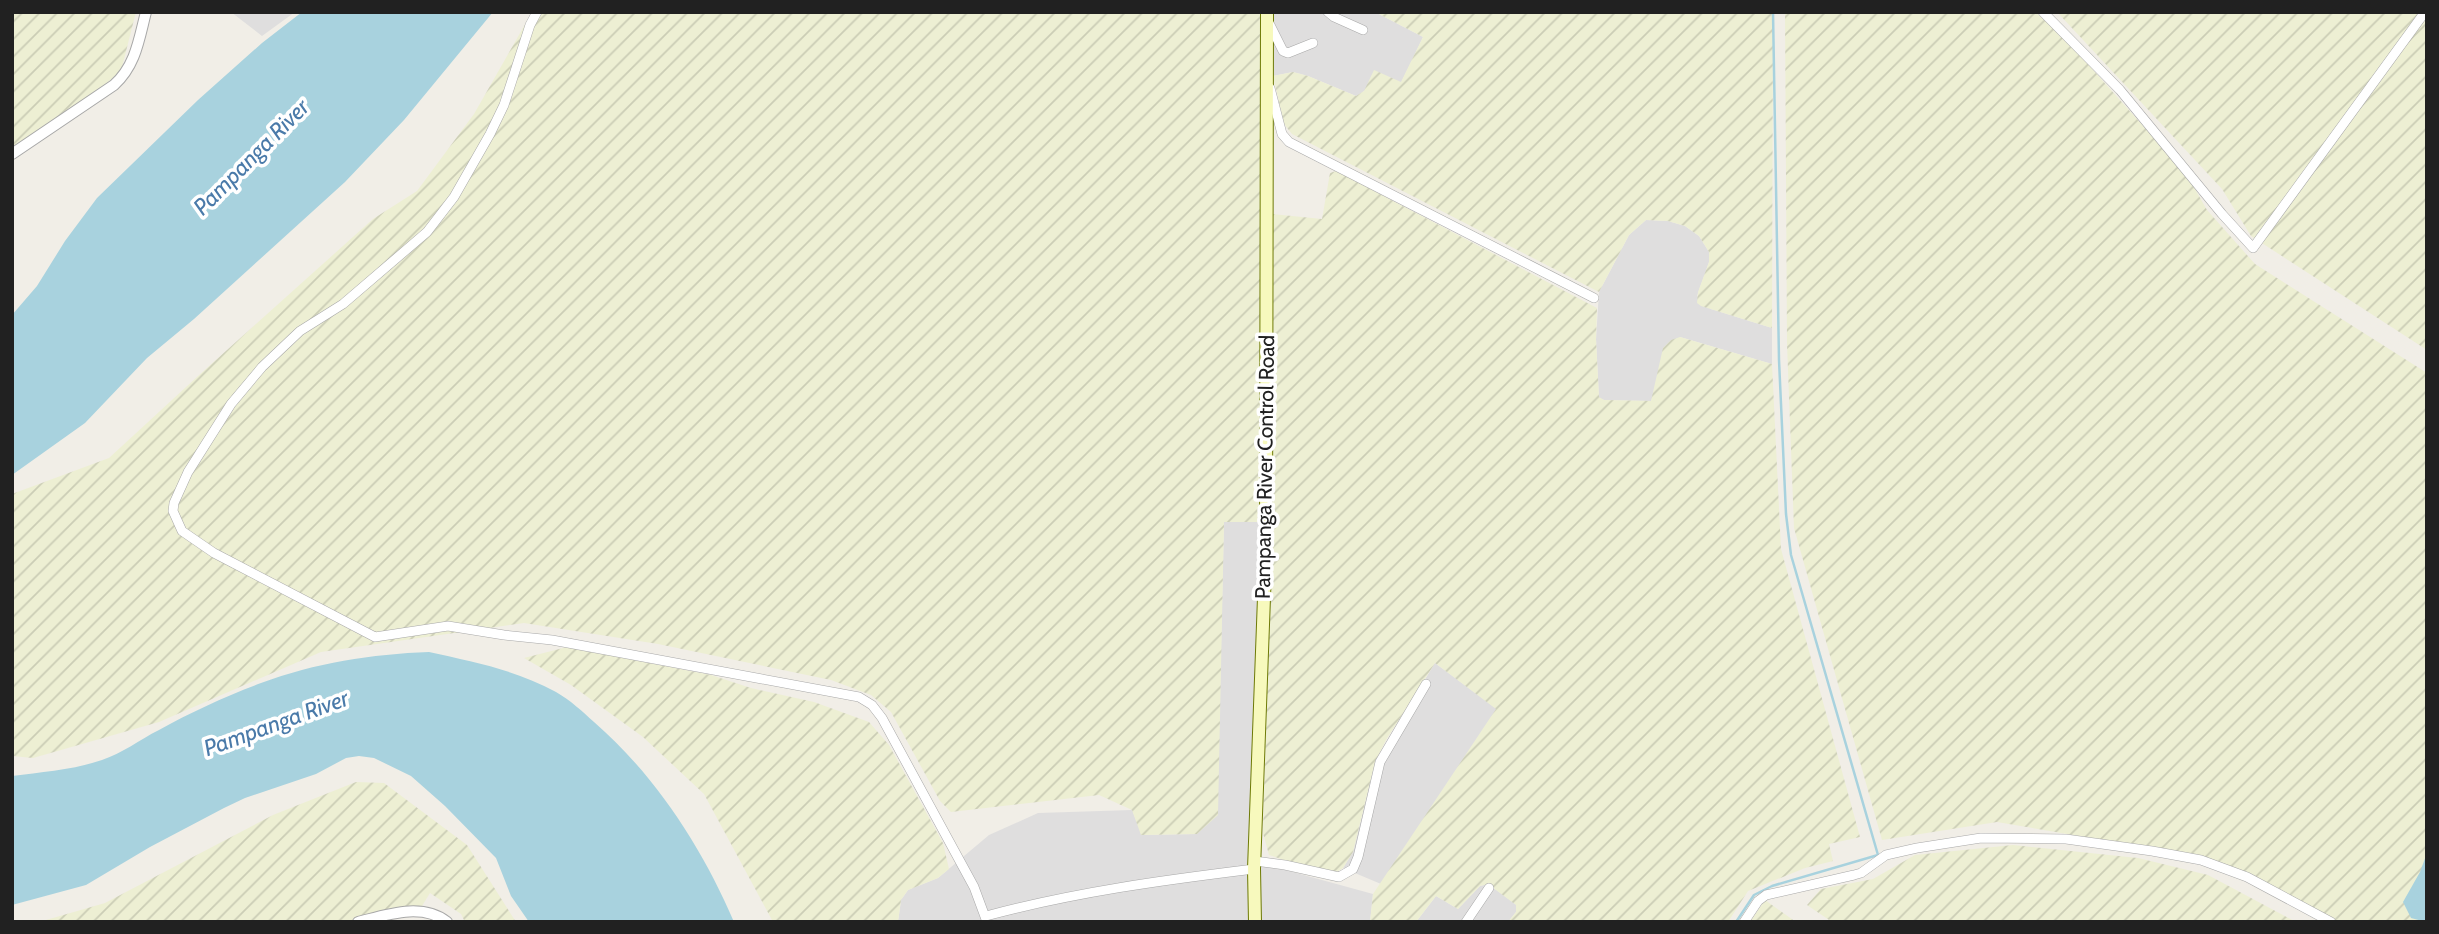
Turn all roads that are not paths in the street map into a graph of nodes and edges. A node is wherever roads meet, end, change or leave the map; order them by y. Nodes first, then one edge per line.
1 (146, 12) edge
2 (537, 12) edge
3 (1328, 12) edge
4 (2043, 12) edge
5 (2426, 12) edge
6 (1267, 16) edge
7 (1363, 30) dead end
8 (1313, 43) dead end
9 (1266, 73) junction
10 (12, 154) edge
11 (1594, 298) dead end
12 (1426, 684) dead end
13 (1254, 865) junction
14 (1489, 888) dead end
15 (987, 919) edge
16 (358, 922) edge
17 (447, 922) edge
18 (1255, 922) edge
19 (1466, 922) edge
20 (1744, 922) edge
21 (2331, 922) edge

1 - 10 street
2 - 15 street
3 - 7 street
4 - 5 street
6 - 8 street
6 - 9 main road, Pampanga River Control Road
9 - 11 street
9 - 13 main road, Pampanga River Control Road
12 - 13 street
13 - 15 street
13 - 18 main road, Pampanga River Control Road
14 - 19 street
16 - 17 street
20 - 21 street

